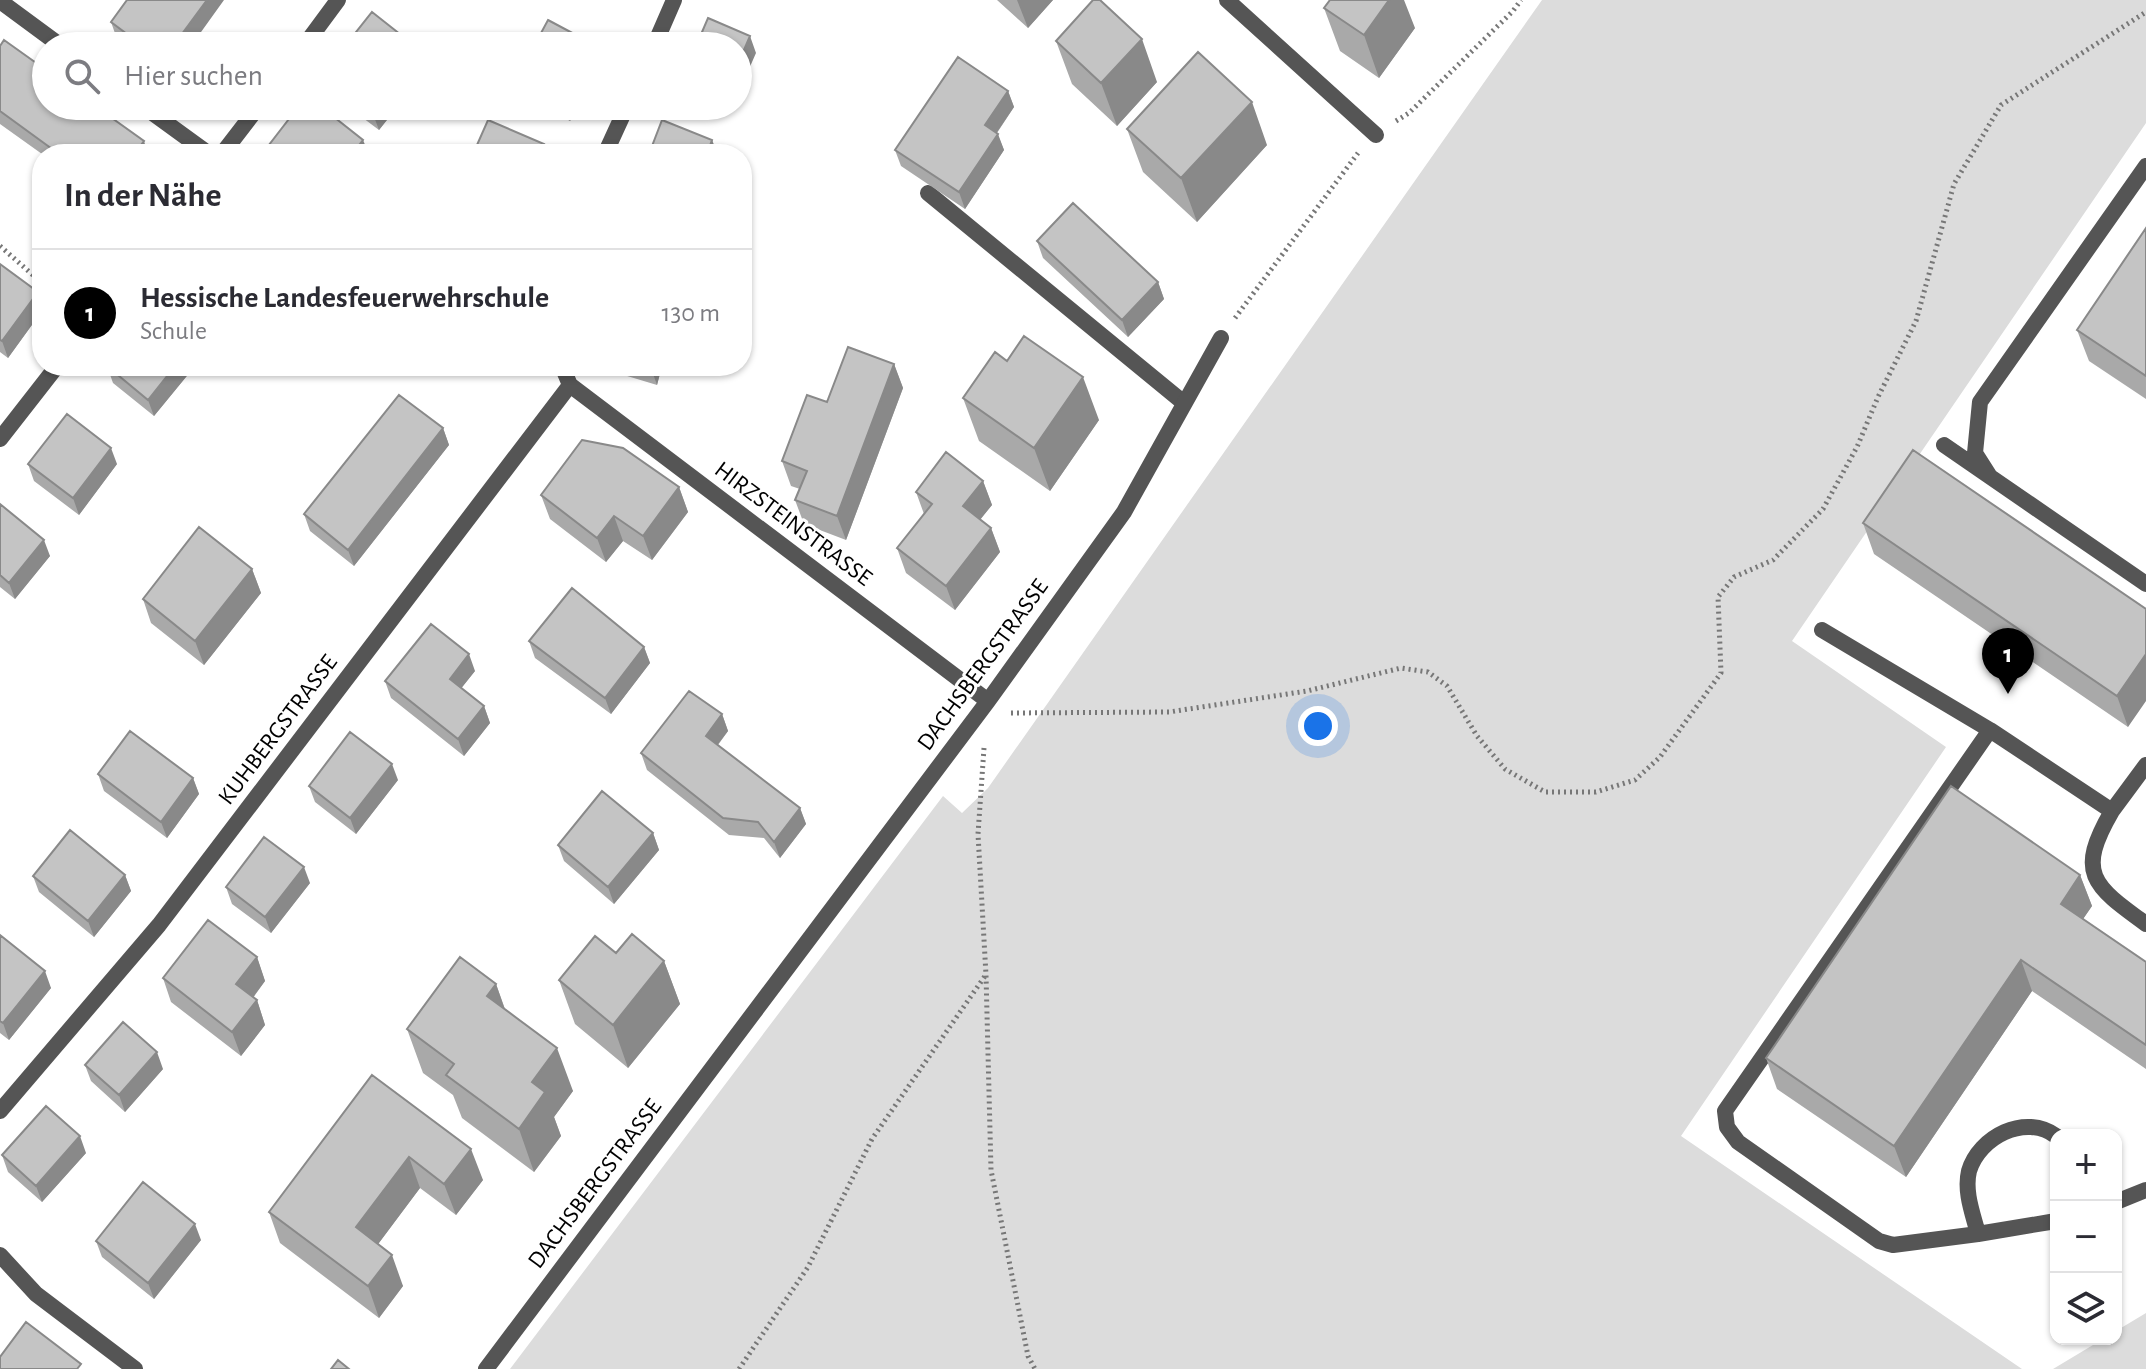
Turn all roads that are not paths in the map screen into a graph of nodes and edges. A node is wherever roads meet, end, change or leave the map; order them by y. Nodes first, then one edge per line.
1 (338, 0) edge
2 (674, 0) edge
3 (1227, 0) edge
4 (2, 3) edge
5 (42, 32) edge
6 (314, 32) edge
7 (660, 32) edge
8 (162, 120) edge
9 (248, 120) edge
10 (621, 120) edge
11 (1376, 135) road end
12 (195, 144) edge
13 (230, 144) edge
14 (610, 144) edge
15 (2146, 166) edge
16 (928, 193) dead end
17 (1221, 338) road end
18 (49, 376) edge
19 (566, 376) edge
20 (570, 385) junction
21 (1184, 403) junction
22 (0, 439) edge
23 (1944, 445) dead end
24 (1989, 475) junction
25 (2146, 584) edge
26 (1822, 630) dead end
27 (988, 701) junction
28 (1990, 730) junction
29 (2146, 765) edge
30 (2112, 811) junction
31 (2146, 924) edge
32 (0, 1111) edge
33 (2050, 1132) edge
34 (2146, 1190) edge
35 (2118, 1201) edge
36 (2050, 1222) edge
37 (1978, 1234) junction
38 (0, 1255) edge
39 (135, 1369) edge
40 (486, 1369) edge

1 - 6 street
2 - 7 street
3 - 11 street
4 - 5 street
8 - 12 street
9 - 13 street
10 - 14 street
15 - 24 street
16 - 21 street
17 - 21 street, DACHSBERGSTRASSE
18 - 22 street
19 - 20 street
20 - 27 street, HIRZSTEINSTRASSE
20 - 32 street, KUHBERGSTRASSE
21 - 27 street, DACHSBERGSTRASSE
23 - 24 street
24 - 25 street
26 - 28 street
27 - 40 street, DACHSBERGSTRASSE
28 - 30 street
28 - 37 street
29 - 30 street
30 - 31 street
33 - 37 street
34 - 35 street
36 - 37 street
38 - 39 street

